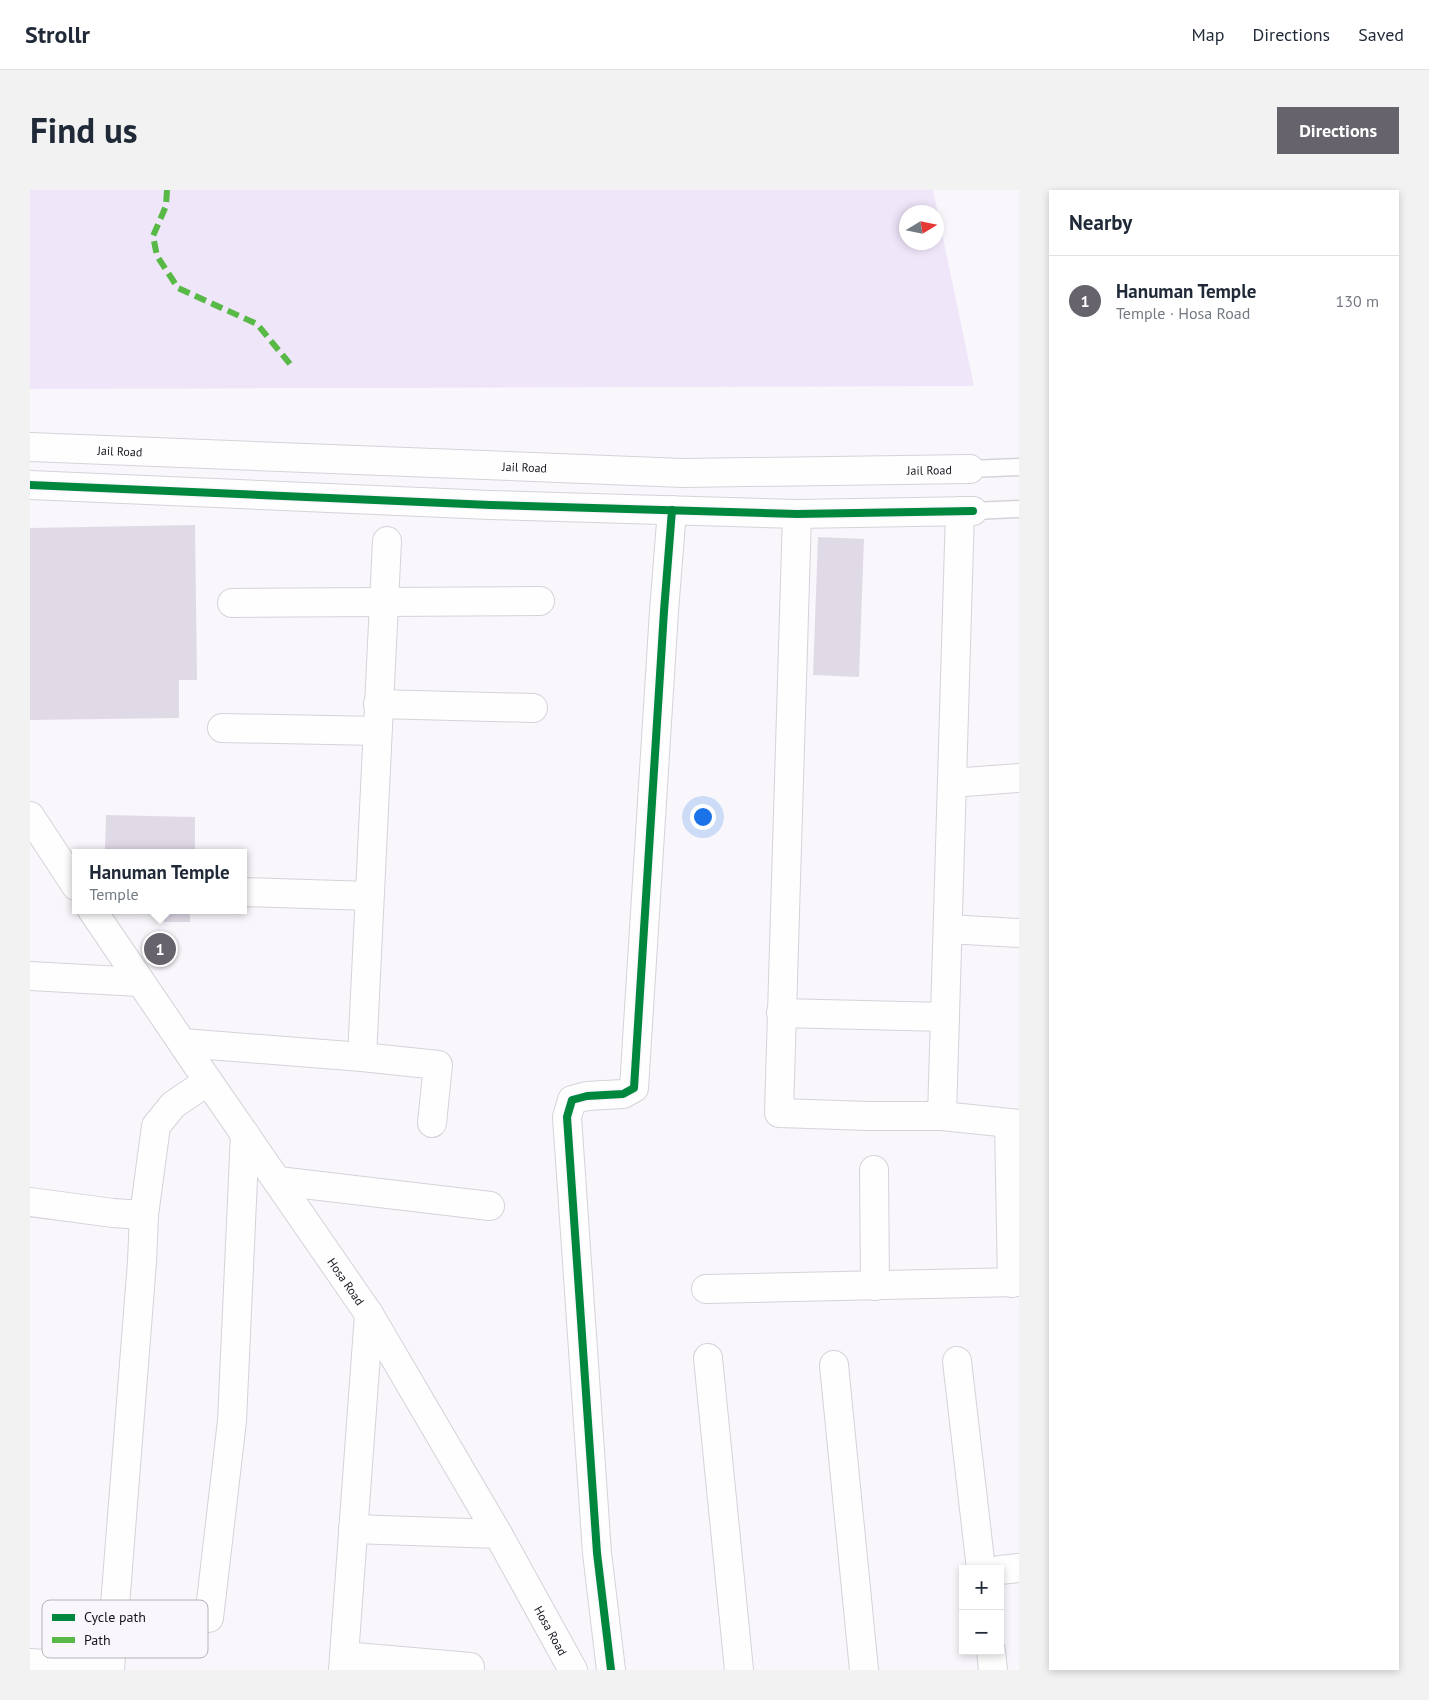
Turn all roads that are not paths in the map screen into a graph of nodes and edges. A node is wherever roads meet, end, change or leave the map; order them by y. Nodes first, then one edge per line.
1 (30, 447) edge
2 (1019, 467) edge
3 (970, 469) joint
4 (30, 485) edge
5 (1019, 509) edge
6 (672, 510) junction
7 (967, 511) junction
8 (797, 514) junction
9 (387, 541) dead end
10 (383, 601) junction
11 (540, 601) dead end
12 (232, 603) dead end
13 (378, 704) junction
14 (533, 708) dead end
15 (222, 728) dead end
16 (377, 731) junction
17 (1019, 778) edge
18 (952, 782) junction
19 (30, 816) edge
20 (72, 880) edge
21 (247, 892) edge
22 (369, 896) junction
23 (95, 914) edge
24 (948, 928) junction
25 (1019, 933) edge
26 (30, 976) edge
27 (139, 982) junction
28 (781, 1013) junction
29 (945, 1017) junction
30 (184, 1043) junction
31 (362, 1057) junction
32 (208, 1081) junction
33 (942, 1116) junction
34 (432, 1123) dead end
35 (1014, 1123) edge
36 (245, 1134) junction
37 (874, 1170) dead end
38 (278, 1181) junction
39 (30, 1202) edge
40 (490, 1206) dead end
41 (144, 1215) junction
42 (1015, 1282) edge
43 (876, 1286) junction
44 (706, 1289) dead end
45 (369, 1314) junction
46 (708, 1358) dead end
47 (957, 1361) dead end
48 (834, 1365) dead end
49 (353, 1529) junction
50 (498, 1534) junction
51 (981, 1565) edge
52 (1019, 1568) edge
53 (1004, 1570) edge
54 (115, 1600) edge
55 (209, 1618) dead end
56 (992, 1655) edge
57 (111, 1658) edge
58 (30, 1663) edge
59 (344, 1663) edge
60 (470, 1667) dead end
61 (573, 1670) edge
62 (611, 1670) edge
63 (739, 1670) edge
64 (864, 1670) edge
65 (994, 1670) edge

1 - 3 street, Jail Road
2 - 3 lane, Jail Road
4 - 6 street
5 - 7 lane
6 - 8 street
6 - 62 street
7 - 8 street
7 - 18 street
8 - 28 street
9 - 10 street
10 - 11 street
10 - 12 street
10 - 13 street
13 - 14 street
13 - 16 street
15 - 16 street
16 - 22 street
17 - 18 street
18 - 24 street
19 - 20 street
21 - 22 street
22 - 31 street
23 - 27 street, Hosa Road
24 - 25 street
24 - 29 street
26 - 27 street
27 - 30 street, Hosa Road
28 - 29 street
28 - 33 street
29 - 33 street
30 - 31 street
30 - 32 street, Hosa Road
31 - 34 street
32 - 36 street, Hosa Road
32 - 41 street
33 - 35 street
35 - 42 street
36 - 38 street, Hosa Road
36 - 55 street
37 - 43 street
38 - 40 street
38 - 45 street, Hosa Road
39 - 41 street
41 - 54 street
42 - 43 street
43 - 44 street
45 - 49 street
45 - 50 street, Hosa Road
46 - 63 street
47 - 51 street
48 - 64 street
49 - 50 street
49 - 59 street
50 - 61 street, Hosa Road
52 - 53 street
56 - 65 street
57 - 58 street
59 - 60 street

